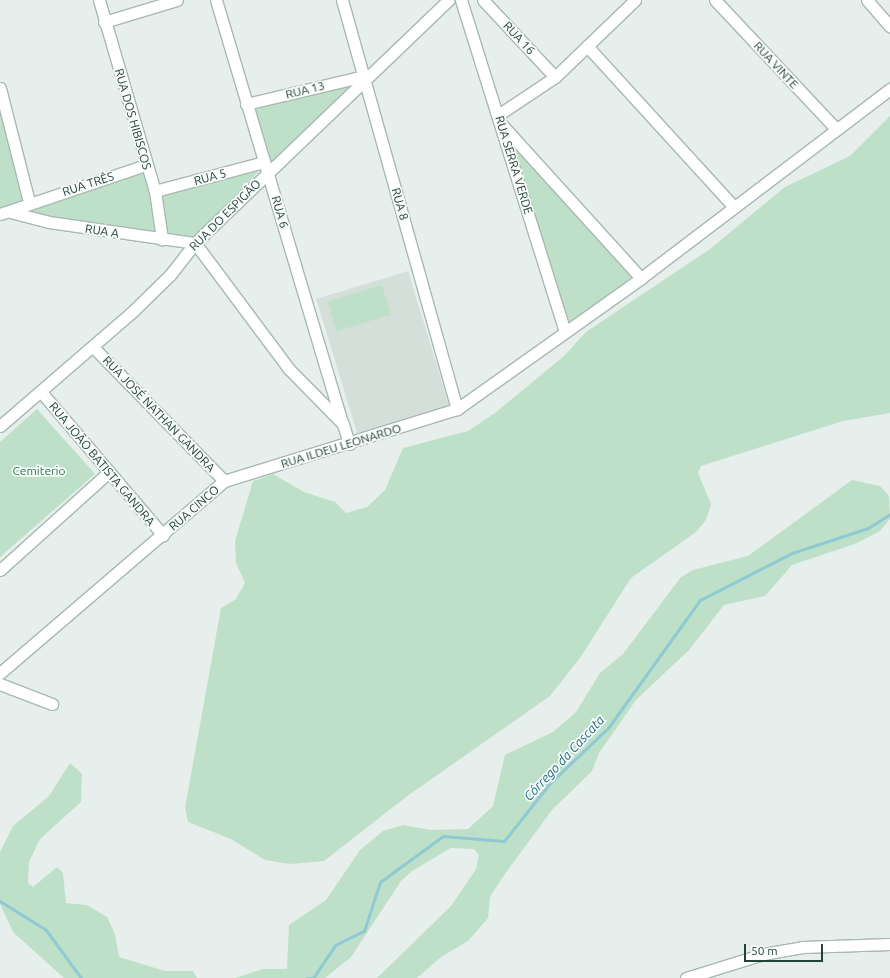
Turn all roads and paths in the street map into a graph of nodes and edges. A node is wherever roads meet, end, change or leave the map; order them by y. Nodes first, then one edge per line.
1 (98, 0) edge
2 (177, 0) edge
3 (216, 0) edge
4 (342, 0) edge
5 (448, 0) edge
6 (461, 0) edge
7 (484, 0) edge
8 (635, 0) edge
9 (715, 0) edge
10 (867, 0) edge
11 (104, 22) junction
12 (890, 26) edge
13 (587, 46) junction
14 (555, 77) junction
15 (364, 78) junction
16 (0, 88) edge
17 (890, 89) edge
18 (246, 104) junction
19 (500, 120) junction
20 (836, 129) junction
21 (146, 165) junction
22 (266, 167) junction
23 (155, 191) junction
24 (29, 202) junction
25 (734, 207) junction
26 (5, 213) edge
27 (162, 239) junction
28 (196, 243) junction
29 (641, 278) junction
30 (565, 331) junction
31 (93, 347) junction
32 (42, 393) junction
33 (457, 409) junction
34 (343, 424) junction
35 (0, 426) edge
36 (349, 444) junction
37 (109, 472) junction
38 (224, 482) junction
39 (163, 535) junction
40 (0, 570) edge
41 (0, 673) edge
42 (0, 684) edge
43 (52, 704) dead end
44 (890, 944) edge
45 (686, 978) edge

1 - 11 street, RUA DOS HIBISCOS
2 - 11 street
3 - 18 street, RUA 6
4 - 15 street, RUA 8
5 - 15 street, RUA DO ESPIGÃO
6 - 19 street, RUA SERRA VERDE
7 - 14 street, RUA 16
8 - 13 street
9 - 20 street, RUA VINTE
10 - 12 street
11 - 21 street, RUA DOS HIBISCOS
13 - 14 street
13 - 25 street
14 - 19 street
15 - 18 street, RUA 13
15 - 22 street, RUA DO ESPIGÃO
15 - 33 street, RUA 8
16 - 24 street
17 - 20 street, RUA ILDEU LEONARDO
18 - 22 street, RUA 6
19 - 29 street
19 - 30 street, RUA SERRA VERDE
20 - 25 street, RUA ILDEU LEONARDO
21 - 23 street, RUA DOS HIBISCOS
21 - 24 street, RUA TRÊS
22 - 23 street, RUA 5
22 - 28 street, RUA DO ESPIGÃO
22 - 34 street, RUA 6
23 - 27 street, RUA DOS HIBISCOS
24 - 26 street, RUA TRÊS
25 - 29 street, RUA ILDEU LEONARDO
26 - 27 street, RUA A
27 - 28 street, RUA A
28 - 31 street, RUA DO ESPIGÃO
28 - 34 street
29 - 30 street, RUA ILDEU LEONARDO
30 - 33 street, RUA ILDEU LEONARDO
31 - 32 street, RUA DO ESPIGÃO
31 - 38 street, RUA JOSÉ NATHAN GANDRA
32 - 35 street, RUA DO ESPIGÃO
32 - 37 street, RUA JOÃO BATISTA GANDRA
33 - 36 street, RUA ILDEU LEONARDO
34 - 36 street
36 - 38 street, RUA ILDEU LEONARDO
37 - 39 street, RUA JOÃO BATISTA GANDRA
37 - 40 street
38 - 39 street, RUA CINCO
39 - 41 street, RUA CINCO
42 - 43 street
44 - 45 street

